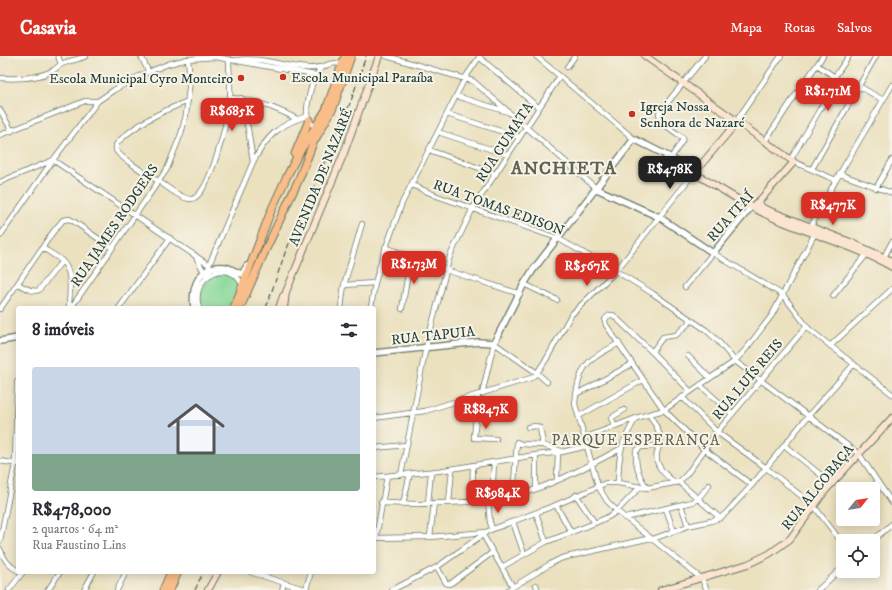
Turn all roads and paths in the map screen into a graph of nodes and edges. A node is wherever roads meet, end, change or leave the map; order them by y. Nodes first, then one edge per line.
1 (58, 56) edge
2 (86, 56) edge
3 (141, 56) edge
4 (345, 56) edge
5 (351, 56) edge
6 (379, 56) edge
7 (386, 56) edge
8 (536, 56) edge
9 (575, 56) edge
10 (645, 56) edge
11 (705, 56) edge
12 (781, 56) edge
13 (823, 56) edge
14 (849, 56) edge
15 (876, 56) edge
16 (479, 57) edge
17 (188, 59) junction
18 (229, 59) junction
19 (251, 61) junction
20 (61, 64) junction
21 (341, 64) junction
22 (817, 65) junction
23 (326, 66) junction
24 (567, 67) dead end
25 (148, 71) junction
26 (346, 71) junction
27 (315, 75) junction
28 (560, 76) junction
29 (835, 77) junction
30 (0, 78) edge
31 (465, 78) junction
32 (682, 83) junction
33 (892, 85) edge
34 (802, 86) dead end
35 (859, 86) junction
36 (796, 93) dead end
37 (456, 96) junction
38 (230, 98) junction
39 (241, 98) junction
40 (883, 100) junction
41 (98, 101) junction
42 (188, 101) junction
43 (539, 108) junction
44 (0, 110) edge
45 (510, 112) junction
46 (447, 114) junction
47 (728, 115) junction
48 (308, 118) junction
49 (297, 119) junction
50 (737, 120) junction
51 (315, 127) junction
52 (527, 127) junction
53 (732, 128) junction
54 (747, 128) junction
55 (12, 131) junction
56 (438, 132) junction
57 (0, 135) edge
58 (519, 137) junction
59 (634, 139) junction
60 (765, 141) junction
61 (429, 150) junction
62 (508, 155) junction
63 (669, 157) junction
64 (54, 160) junction
65 (792, 160) junction
66 (892, 160) edge
67 (253, 162) junction
68 (292, 166) junction
69 (812, 169) junction
70 (694, 173) junction
71 (496, 174) junction
72 (840, 174) junction
73 (287, 176) junction
74 (650, 176) dead end
75 (299, 179) junction
76 (836, 180) junction
77 (0, 182) edge
78 (159, 182) junction
79 (412, 185) junction
80 (876, 188) junction
81 (597, 189) junction
82 (892, 193) edge
83 (278, 196) junction
84 (289, 200) junction
85 (760, 200) junction
86 (751, 207) junction
87 (473, 208) junction
88 (134, 214) junction
89 (658, 217) junction
90 (266, 223) junction
91 (362, 224) dead end
92 (7, 226) junction
93 (0, 228) edge
94 (810, 228) junction
95 (814, 235) junction
96 (0, 236) edge
97 (170, 238) junction
98 (557, 238) junction
99 (892, 242) edge
100 (385, 247) junction
101 (43, 248) junction
102 (112, 248) junction
103 (713, 253) junction
104 (866, 254) junction
105 (195, 255) junction
106 (884, 257) junction
107 (416, 258) junction
108 (62, 261) junction
109 (892, 261) edge
110 (892, 267) edge
111 (446, 270) junction
112 (616, 271) junction
113 (207, 272) junction
114 (375, 283) junction
115 (18, 284) junction
116 (524, 284) junction
117 (344, 285) junction
118 (243, 286) junction
119 (685, 287) dead end
120 (892, 289) edge
121 (286, 292) junction
122 (520, 294) junction
123 (783, 295) junction
124 (833, 296) dead end
125 (557, 300) dead end
126 (70, 306) edge
127 (71, 306) edge
128 (120, 306) edge
129 (195, 306) edge
130 (235, 306) edge
131 (241, 306) edge
132 (280, 306) edge
133 (284, 306) edge
134 (341, 306) edge
135 (371, 306) edge
136 (0, 309) edge
137 (402, 309) dead end
138 (692, 320) junction
139 (806, 327) junction
140 (16, 338) edge
141 (0, 341) edge
142 (494, 343) junction
143 (619, 343) junction
144 (830, 346) junction
145 (426, 347) junction
146 (652, 352) junction
147 (376, 353) edge
148 (688, 356) dead end
149 (735, 361) junction
150 (632, 364) junction
151 (854, 364) junction
152 (537, 373) junction
153 (710, 378) junction
154 (643, 380) junction
155 (762, 380) junction
156 (547, 382) dead end
157 (700, 385) junction
158 (690, 391) junction
159 (480, 394) junction
160 (576, 394) junction
161 (892, 394) edge
162 (682, 398) junction
163 (624, 410) dead end
164 (664, 410) junction
165 (413, 414) junction
166 (649, 414) junction
167 (732, 414) junction
168 (808, 415) junction
169 (579, 416) junction
170 (376, 418) edge
171 (636, 418) junction
172 (892, 418) edge
173 (615, 426) junction
174 (528, 427) dead end
175 (717, 432) junction
176 (584, 438) junction
177 (496, 439) dead end
178 (406, 445) junction
179 (543, 445) junction
180 (784, 445) junction
181 (587, 446) junction
182 (659, 446) junction
183 (376, 448) edge
184 (620, 449) junction
185 (704, 449) junction
186 (560, 452) junction
187 (859, 454) junction
188 (536, 455) junction
189 (516, 458) junction
190 (0, 461) edge
191 (494, 462) junction
192 (16, 464) edge
193 (592, 464) junction
194 (472, 465) junction
195 (765, 467) junction
196 (16, 469) edge
197 (452, 469) junction
198 (431, 472) junction
199 (410, 474) junction
200 (401, 475) junction
201 (387, 476) junction
202 (376, 477) edge
203 (558, 480) junction
204 (618, 483) junction
205 (677, 483) junction
206 (832, 484) junction
207 (709, 485) dead end
208 (752, 485) junction
209 (598, 486) junction
210 (640, 487) junction
211 (647, 488) junction
212 (536, 489) junction
213 (576, 495) junction
214 (513, 497) junction
215 (698, 499) junction
216 (490, 501) junction
217 (449, 502) junction
218 (472, 502) junction
219 (381, 503) junction
220 (431, 503) junction
221 (892, 503) edge
222 (403, 504) junction
223 (556, 504) junction
224 (681, 505) junction
225 (814, 506) junction
226 (666, 508) junction
227 (617, 511) junction
228 (536, 513) junction
229 (625, 518) junction
230 (720, 518) junction
231 (513, 522) junction
232 (595, 523) junction
233 (892, 524) edge
234 (688, 526) junction
235 (492, 529) junction
236 (674, 531) junction
237 (376, 532) edge
238 (572, 532) junction
239 (485, 533) junction
240 (880, 534) edge
241 (836, 535) edge
242 (430, 537) junction
243 (376, 538) edge
244 (652, 538) junction
245 (0, 541) edge
246 (546, 542) junction
247 (0, 549) edge
248 (493, 552) junction
249 (524, 554) junction
250 (436, 567) junction
251 (502, 567) junction
252 (16, 569) edge
253 (836, 573) edge
254 (20, 574) edge
255 (59, 574) edge
256 (93, 574) edge
257 (125, 574) edge
258 (170, 574) edge
259 (177, 574) edge
260 (217, 574) edge
261 (261, 574) edge
262 (311, 574) edge
263 (702, 579) junction
264 (284, 583) junction
265 (513, 587) junction
266 (9, 590) edge
267 (48, 590) edge
268 (84, 590) edge
269 (117, 590) edge
270 (163, 590) edge
271 (170, 590) edge
272 (208, 590) edge
273 (282, 590) edge
274 (307, 590) edge
275 (392, 590) edge
276 (508, 590) edge
277 (661, 590) edge
278 (706, 590) edge
279 (819, 590) edge

1 - 20 street
2 - 20 street
3 - 25 street
4 - 21 main road
5 - 26 main road
6 - 121 main road, AVENIDA DE NAZARÉ
7 - 31 street
8 - 28 street
9 - 24 street
10 - 32 main road
11 - 32 street
12 - 50 street
13 - 22 street
14 - 29 street
15 - 35 street
16 - 31 street
16 - 43 street
17 - 18 street
17 - 25 street
17 - 42 street, RUA JAMES RODGERS
18 - 19 street
18 - 38 street
19 - 23 street
19 - 27 street
20 - 30 street
21 - 23 street
21 - 26 main road
21 - 51 main road
22 - 29 street
22 - 34 street
23 - 27 street
25 - 41 street
26 - 75 main road
27 - 48 street
28 - 43 street, RUA CUMATA
28 - 59 street
29 - 65 street
31 - 37 street
31 - 45 street
32 - 47 main road
32 - 63 street
33 - 40 street
35 - 40 street
35 - 69 street
36 - 60 street
37 - 45 street
37 - 46 street
38 - 39 street
38 - 78 street
39 - 49 street
39 - 67 street
40 - 72 street
41 - 55 street
41 - 64 street
42 - 78 street, RUA JAMES RODGERS
42 - 78 street
43 - 52 street, RUA CUMATA
44 - 55 street
45 - 52 street
46 - 56 street
46 - 58 street
47 - 50 main road
47 - 53 main road
48 - 49 street
48 - 51 street
48 - 68 main road
49 - 67 street
50 - 54 main road
51 - 68 main road
52 - 58 street, RUA CUMATA
52 - 81 street
53 - 54 main road
53 - 70 main road
54 - 60 main road
55 - 57 street
56 - 61 street
56 - 62 street
58 - 62 street, RUA CUMATA
59 - 63 street
59 - 81 street
60 - 65 main road
61 - 71 street
61 - 79 street
62 - 71 street, RUA CUMATA
63 - 70 street
63 - 74 street
64 - 77 street
64 - 88 street
64 - 92 street
65 - 69 street
65 - 85 main road, RUA ITAÍ
66 - 80 street
67 - 113 street
68 - 73 main road
69 - 76 street
70 - 86 main road
70 - 89 street
71 - 87 street, RUA CUMATA
72 - 76 street
72 - 80 street
73 - 75 main road
73 - 83 main road
75 - 84 main road
76 - 94 street
78 - 88 street, RUA JAMES RODGERS
79 - 87 street, RUA TOMAS EDISON
79 - 100 street
80 - 82 street
81 - 89 street
81 - 98 street
83 - 84 main road
83 - 90 main road
84 - 131 main road
85 - 86 main road, RUA ITAÍ
85 - 94 main road
86 - 95 main road
86 - 103 street, RUA ITAÍ
87 - 98 street, RUA TOMAS EDISON
87 - 111 street, RUA CUMATA
88 - 97 street
88 - 102 street, RUA JAMES RODGERS
89 - 103 street
89 - 112 street
90 - 113 street
90 - 118 main road
91 - 117 street
92 - 93 street
92 - 96 street
94 - 106 main road
95 - 104 main road
95 - 123 street
97 - 105 street
97 - 128 street
98 - 112 street, RUA TOMAS EDISON
98 - 116 street
99 - 106 street
100 - 107 street
100 - 114 street
101 - 102 street
101 - 108 street
101 - 115 street
102 - 127 street, RUA JAMES RODGERS
103 - 119 street, RUA ITAÍ
103 - 123 street
104 - 110 main road
104 - 124 street
105 - 113 street
105 - 113 street
106 - 109 main road
107 - 111 street
107 - 137 street
108 - 115 street
108 - 126 street
111 - 122 street
111 - 145 street, RUA CUMATA
112 - 138 street, RUA TOMAS EDISON
112 - 152 street
113 - 118 street
113 - 129 street
114 - 117 street
114 - 135 street
115 - 136 street
116 - 122 street
116 - 125 street
117 - 134 street
118 - 130 main road
120 - 144 street
121 - 132 main road
121 - 133 main road, AVENIDA DE NAZARÉ
122 - 142 street
123 - 139 street
123 - 149 street
138 - 146 street
138 - 149 street, RUA TOMAS EDISON
139 - 144 street
139 - 155 street, RUA LUÍS REIS
140 - 141 street
142 - 145 street, RUA TAPUIA
142 - 152 street
142 - 159 street
143 - 146 street
143 - 150 street
143 - 160 street
144 - 151 street
145 - 147 street, RUA TAPUIA
145 - 165 street, RUA CUMATA
146 - 158 street
148 - 153 street
149 - 153 street
149 - 155 street, RUA TOMAS EDISON
150 - 154 street
150 - 160 street
151 - 161 street
151 - 168 street
152 - 156 street
152 - 159 street
153 - 157 street
154 - 164 street
154 - 169 street
155 - 167 street, RUA LUÍS REIS
155 - 168 street, RUA TOMAS EDISON
157 - 158 street
157 - 167 street
158 - 162 street
159 - 165 street
159 - 177 street
160 - 169 street
162 - 164 street
162 - 175 street
163 - 173 street
164 - 166 street
164 - 185 street
165 - 170 street
165 - 178 street, RUA CUMATA
166 - 171 street
166 - 182 street
167 - 175 street, RUA LUÍS REIS
168 - 180 street
168 - 187 street, RUA TOMAS EDISON
169 - 176 street
171 - 173 street
171 - 184 street
172 - 187 main road, RUA ALCOBAÇA
173 - 176 street
174 - 179 street
175 - 185 street, RUA LUÍS REIS
175 - 195 street
176 - 181 street
178 - 183 street
178 - 200 street, RUA CUMATA
179 - 186 street
179 - 189 street
180 - 195 street
180 - 206 street
181 - 186 street
181 - 193 street
182 - 205 street
182 - 211 street
184 - 193 street
184 - 204 street
185 - 205 street, RUA LUÍS REIS
185 - 208 street
186 - 188 street
186 - 203 street
187 - 206 main road, RUA ALCOBAÇA
187 - 221 street, RUA TOMAS EDISON
188 - 189 street
188 - 212 street
189 - 191 street
189 - 214 street
190 - 192 street
191 - 194 street
191 - 216 street
193 - 203 street
193 - 209 street
194 - 197 street
194 - 218 street
195 - 208 street
195 - 225 street
196 - 245 street
197 - 198 street
197 - 217 street
198 - 199 street
198 - 220 street
199 - 200 street
199 - 222 street
200 - 201 street
201 - 202 street
201 - 219 street
203 - 212 street
204 - 209 street
204 - 210 street
205 - 211 street
205 - 215 street
206 - 225 main road, RUA ALCOBAÇA
207 - 215 street
208 - 230 street
209 - 213 street
209 - 227 street
210 - 211 street
210 - 227 street
212 - 214 street
213 - 223 street
213 - 232 street
214 - 216 street
215 - 224 street
215 - 230 street
216 - 218 street
216 - 235 street
217 - 218 street
217 - 220 street
219 - 222 street
219 - 237 street
220 - 222 street
220 - 242 street
223 - 228 street
223 - 238 street
224 - 226 street
224 - 234 street
225 - 241 street
225 - 263 main road, RUA ALCOBAÇA
226 - 229 street
226 - 236 street
227 - 229 street
227 - 232 street
228 - 231 street
228 - 246 street
229 - 244 street
230 - 234 street
231 - 235 street
231 - 249 street
232 - 238 street
233 - 240 street
234 - 236 street
235 - 239 street
236 - 244 street
238 - 246 street
239 - 242 street
239 - 248 street
239 - 250 street
242 - 243 street
244 - 263 street
244 - 265 street
246 - 249 street
247 - 252 street
248 - 250 street
248 - 251 street
249 - 251 street
250 - 275 street
251 - 265 street
253 - 279 street
254 - 266 street
255 - 267 street
256 - 268 street
257 - 269 street
258 - 270 main road
259 - 271 main road
260 - 272 main road
261 - 264 street
262 - 274 street
263 - 277 main road, RUA ALCOBAÇA
263 - 278 street
264 - 273 street
264 - 274 street
265 - 276 street

